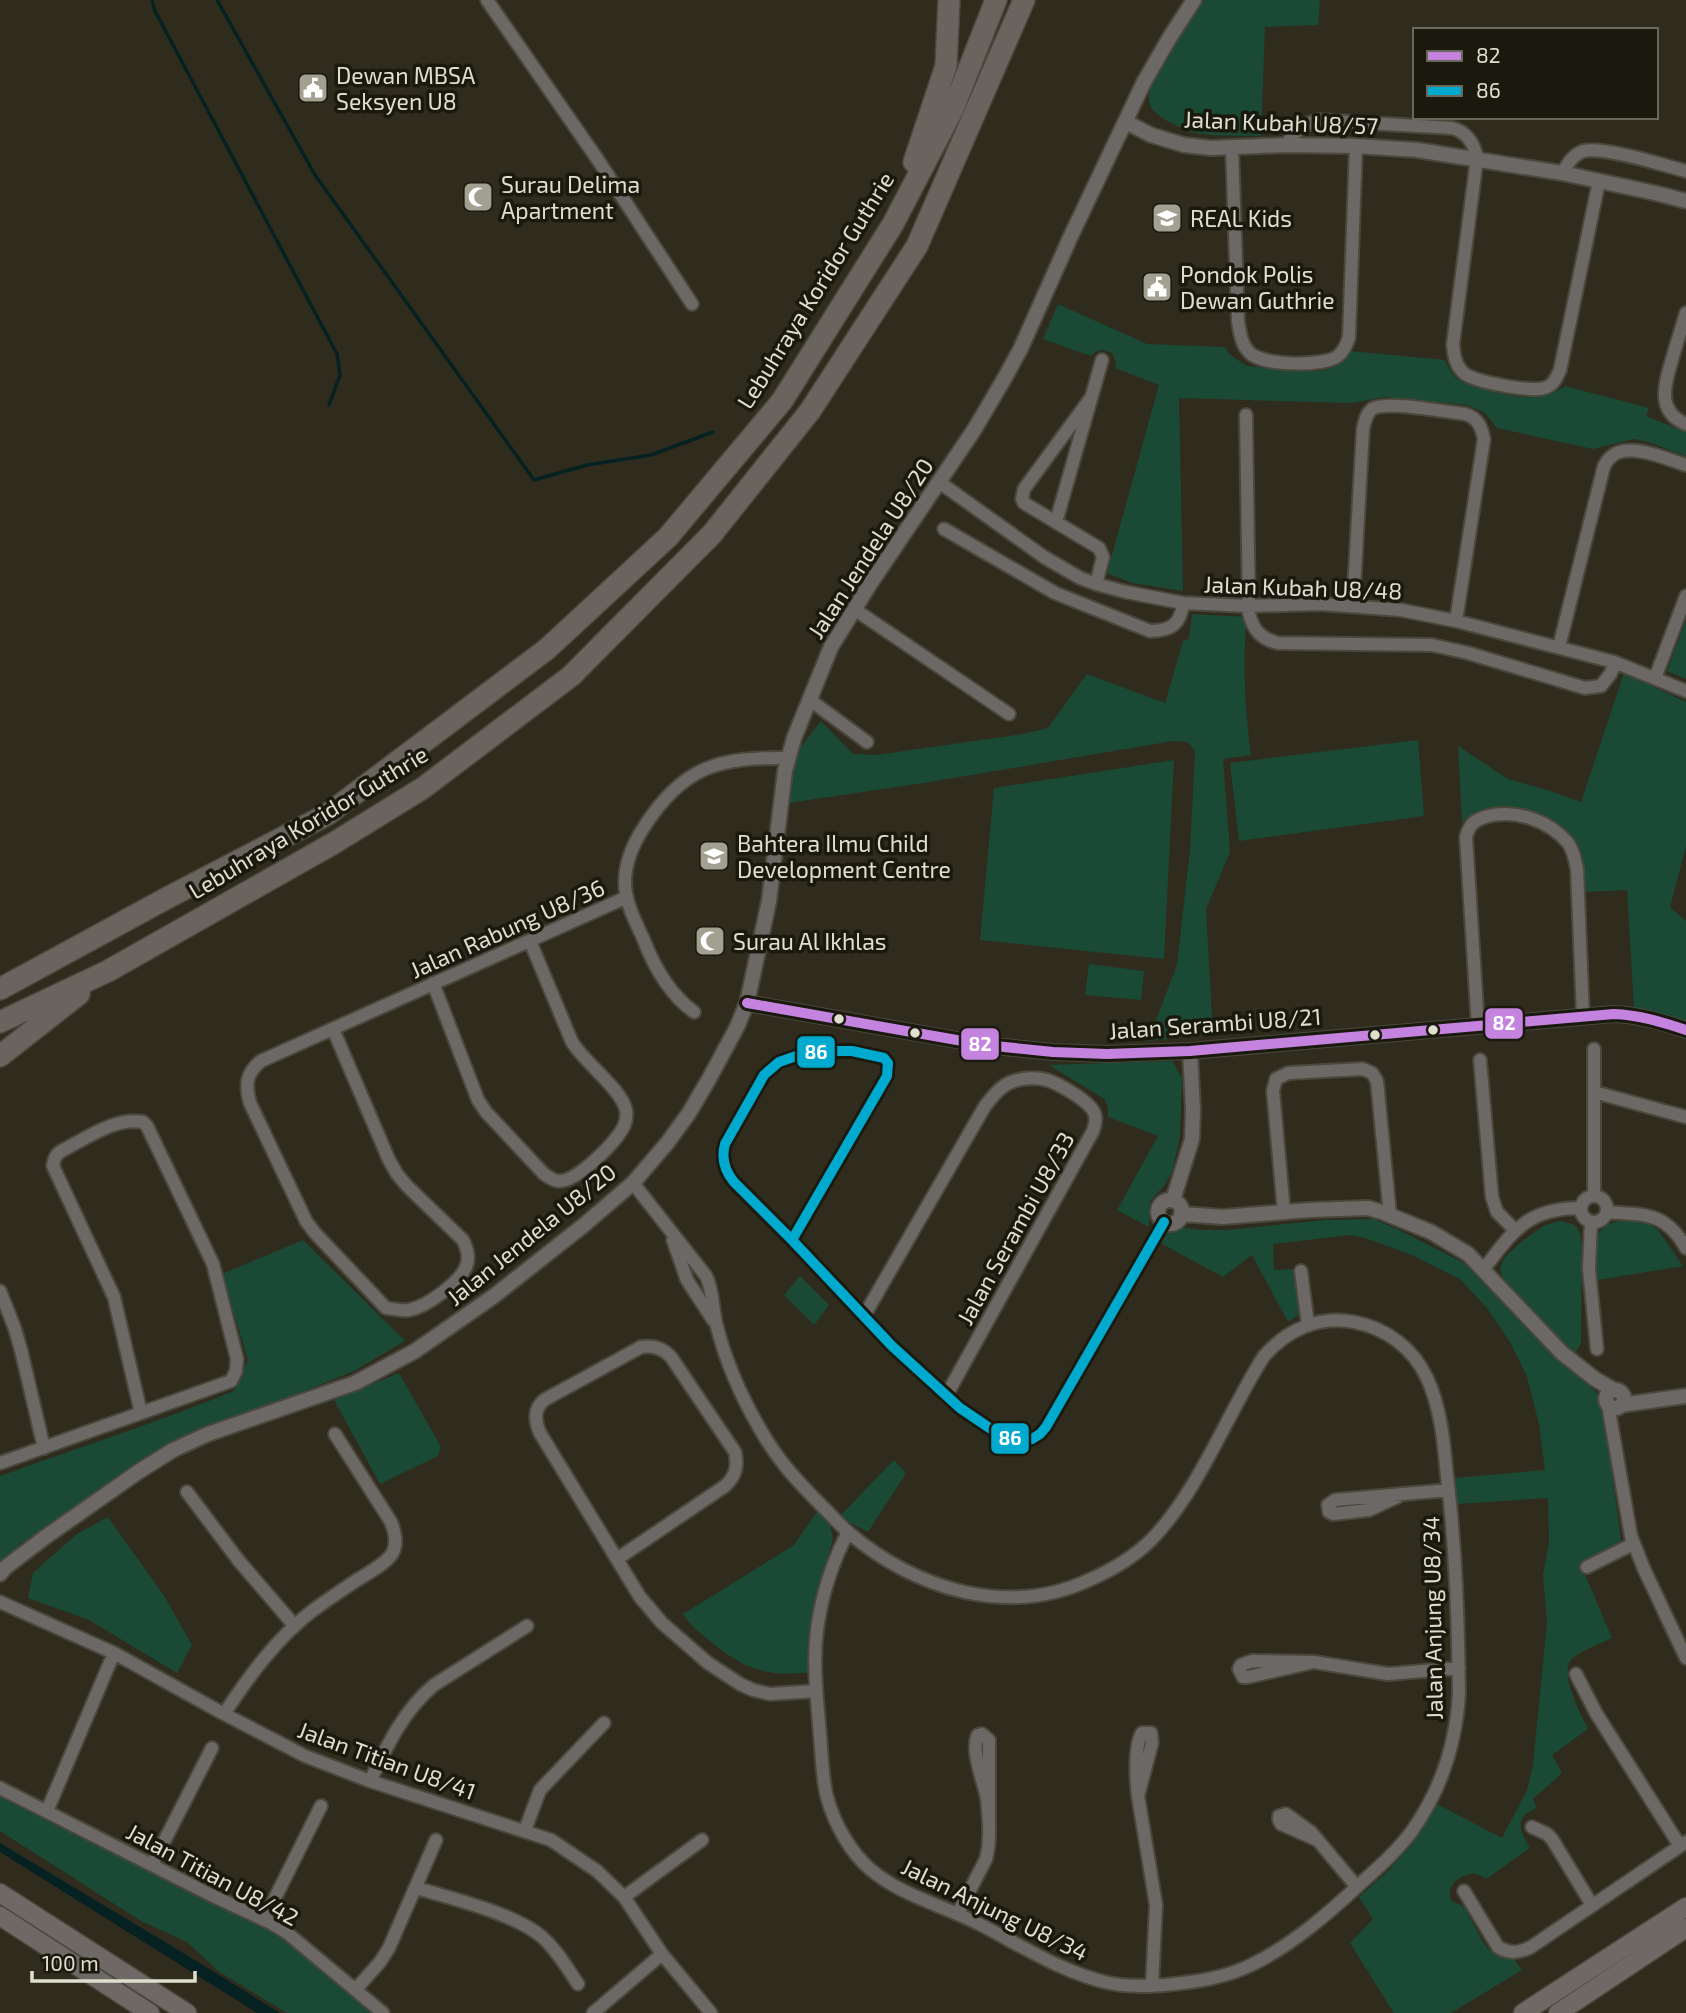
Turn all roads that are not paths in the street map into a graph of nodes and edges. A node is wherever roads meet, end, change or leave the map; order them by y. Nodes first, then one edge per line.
1 (487, 0) edge
2 (949, 0) edge
3 (996, 0) edge
4 (1024, 0) edge
5 (1194, 0) edge
6 (1126, 122) junction
7 (1286, 145) junction
8 (1356, 146) junction
9 (1232, 147) junction
10 (1477, 158) junction
11 (1686, 171) edge
12 (1562, 173) junction
13 (1598, 181) junction
14 (1686, 201) edge
15 (894, 224) junction
16 (692, 304) dead end
17 (1686, 313) edge
18 (1102, 360) dead end
19 (1090, 399) junction
20 (1246, 415) dead end
21 (1686, 424) edge
22 (1686, 464) edge
23 (939, 482) junction
24 (1056, 522) junction
25 (944, 529) dead end
26 (1096, 584) junction
27 (1686, 596) edge
28 (1183, 603) junction
29 (1248, 606) junction
30 (1353, 606) junction
31 (854, 609) junction
32 (1456, 621) junction
33 (1559, 647) junction
34 (1614, 662) junction
35 (1655, 678) junction
36 (1686, 691) edge
37 (810, 700) junction
38 (1009, 714) dead end
39 (867, 742) dead end
40 (789, 758) junction
41 (627, 897) junction
42 (167, 898) junction
43 (530, 942) junction
44 (108, 971) junction
45 (0, 973) edge
46 (433, 983) junction
47 (0, 989) edge
48 (747, 1003) junction
49 (694, 1012) dead end
50 (1583, 1017) junction
51 (0, 1022) edge
52 (1478, 1026) junction
53 (333, 1029) junction
54 (1686, 1030) edge
55 (1594, 1049) dead end
56 (1191, 1051) junction
57 (0, 1056) edge
58 (1480, 1060) dead end
59 (1594, 1091) junction
60 (1686, 1117) edge
61 (633, 1183) junction
62 (1594, 1196) junction
63 (1173, 1200) junction
64 (1581, 1208) junction
65 (1284, 1212) junction
66 (1607, 1212) junction
67 (1181, 1214) junction
68 (1390, 1214) junction
69 (1164, 1222) junction
70 (1591, 1222) junction
71 (667, 1226) junction
72 (1515, 1230) junction
73 (792, 1240) junction
74 (1686, 1248) edge
75 (1483, 1270) junction
76 (1301, 1271) dead end
77 (0, 1292) edge
78 (863, 1316) junction
79 (716, 1324) junction
80 (1308, 1325) junction
81 (1597, 1349) dead end
82 (946, 1396) junction
83 (1686, 1396) edge
84 (1615, 1400) junction
85 (141, 1413) junction
86 (335, 1434) dead end
87 (44, 1448) junction
88 (0, 1463) edge
89 (1449, 1490) junction
90 (187, 1492) dead end
91 (1399, 1496) junction
92 (848, 1532) junction
93 (1633, 1544) junction
94 (617, 1559) junction
95 (1587, 1567) dead end
96 (0, 1574) edge
97 (0, 1602) edge
98 (294, 1625) junction
99 (527, 1626) dead end
100 (114, 1653) junction
101 (1686, 1658) edge
102 (1314, 1662) junction
103 (1459, 1668) junction
104 (1576, 1674) dead end
105 (816, 1691) junction
106 (224, 1714) junction
107 (604, 1723) dead end
108 (212, 1748) dead end
109 (370, 1782) junction
110 (0, 1788) edge
111 (1138, 1796) dead end
112 (321, 1806) dead end
113 (47, 1811) junction
114 (1532, 1827) dead end
115 (989, 1828) junction
116 (525, 1830) junction
117 (1315, 1839) dead end
118 (436, 1840) dead end
119 (702, 1840) dead end
120 (1683, 1844) edge
121 (152, 1865) junction
122 (1357, 1886) junction
123 (416, 1888) junction
124 (1464, 1891) dead end
125 (0, 1893) edge
126 (624, 1898) junction
127 (1592, 1905) junction
128 (1686, 1908) edge
129 (958, 1913) junction
130 (0, 1916) edge
131 (264, 1920) junction
132 (1686, 1928) edge
133 (662, 1954) junction
134 (578, 1984) dead end
135 (1152, 1986) junction
136 (356, 1989) junction
137 (150, 2013) edge
138 (187, 2013) edge
139 (383, 2013) edge
140 (593, 2013) edge
141 (711, 2013) edge
142 (1522, 2013) edge
143 (1558, 2013) edge

1 - 16 street
2 - 15 highway
3 - 15 highway, Lebuhraya Koridor Guthrie
4 - 44 highway, Lebuhraya Koridor Guthrie
5 - 6 street, Jalan Jendela U8/20
6 - 9 street, Jalan Kubah U8/57
6 - 23 street, Jalan Jendela U8/20
7 - 8 street, Jalan Kubah U8/57
7 - 9 street, Jalan Kubah U8/57
7 - 10 street
8 - 9 street
8 - 10 street, Jalan Kubah U8/57
10 - 12 street, Jalan Kubah U8/57
10 - 13 street
11 - 12 street
12 - 13 street, Jalan Kubah U8/57
13 - 14 street, Jalan Kubah U8/57
15 - 42 highway, Lebuhraya Koridor Guthrie
17 - 21 street
18 - 19 street
19 - 24 street
19 - 24 street
20 - 29 street
22 - 33 street
23 - 26 street, Jalan Kubah U8/48
23 - 31 street, Jalan Jendela U8/20
24 - 26 street
25 - 28 street
26 - 28 street, Jalan Kubah U8/48
27 - 35 street
28 - 29 street, Jalan Kubah U8/48
29 - 30 street, Jalan Kubah U8/48
29 - 34 street
30 - 32 street, Jalan Kubah U8/48
30 - 32 street
31 - 37 street, Jalan Jendela U8/20
31 - 38 street
32 - 33 street, Jalan Kubah U8/48
33 - 34 street, Jalan Kubah U8/48
34 - 35 street, Jalan Kubah U8/48
35 - 36 street, Jalan Kubah U8/48
37 - 39 street
37 - 40 street, Jalan Jendela U8/20
40 - 41 street, Jalan Rabung U8/36
40 - 48 street, Jalan Jendela U8/20
41 - 43 street, Jalan Rabung U8/36
41 - 49 street
42 - 45 highway
42 - 47 highway, Lebuhraya Koridor Guthrie
43 - 46 street, Jalan Rabung U8/36
43 - 46 street
44 - 51 highway, Lebuhraya Koridor Guthrie
44 - 57 highway
46 - 53 street, Jalan Rabung U8/36
48 - 56 street, Jalan Serambi U8/21
48 - 61 street, Jalan Jendela U8/20
50 - 52 street, Jalan Serambi U8/21
50 - 52 street
50 - 54 street, Jalan Serambi U8/21
52 - 56 street, Jalan Serambi U8/21
53 - 53 street, Jalan Rabung U8/36
55 - 59 street
56 - 63 street
58 - 72 street
59 - 60 street
59 - 62 street
61 - 71 street, Jalan Anjung U8/34
61 - 96 street, Jalan Jendela U8/20
62 - 64 street
62 - 66 street
63 - 67 street
63 - 69 street
64 - 70 street
64 - 72 street
65 - 67 street
65 - 68 street
65 - 68 street
66 - 70 street
66 - 74 street
67 - 69 street
68 - 75 street
69 - 82 street
70 - 81 street
71 - 79 street, Jalan Anjung U8/34
71 - 79 street, Jalan Anjung U8/34
72 - 75 street
73 - 73 street
73 - 78 street
75 - 84 street
76 - 80 street
77 - 87 street
78 - 82 street
78 - 82 street, Jalan Serambi U8/33
79 - 92 street, Jalan Anjung U8/34
80 - 89 street, Jalan Anjung U8/34
80 - 92 street, Jalan Anjung U8/34
83 - 84 street
84 - 93 street
85 - 85 street
85 - 87 street
86 - 98 street
87 - 88 street
89 - 91 street
89 - 103 street, Jalan Anjung U8/34
90 - 98 street
91 - 91 street
92 - 105 street, Jalan Anjung U8/34
93 - 95 street
93 - 101 street
94 - 94 street
94 - 105 street
97 - 100 street, Jalan Titian U8/41
98 - 106 street
99 - 109 street
100 - 106 street, Jalan Titian U8/41
100 - 113 street
102 - 102 street
102 - 103 street
103 - 122 street, Jalan Anjung U8/34
104 - 120 street
105 - 129 street, Jalan Anjung U8/34
106 - 109 street, Jalan Titian U8/41
107 - 116 street
108 - 121 street
109 - 116 street, Jalan Titian U8/41
110 - 113 street, Jalan Titian U8/42
111 - 135 street
112 - 131 street
113 - 121 street, Jalan Titian U8/42
114 - 127 street
115 - 115 street
115 - 129 street
116 - 126 street, Jalan Titian U8/41
117 - 122 street
118 - 123 street
119 - 126 street
120 - 127 street
121 - 131 street, Jalan Titian U8/42
122 - 135 street, Jalan Anjung U8/34
123 - 134 street
123 - 136 street
124 - 127 street
125 - 138 main road
126 - 133 street, Jalan Titian U8/41
128 - 142 main road
129 - 135 street, Jalan Anjung U8/34
130 - 137 main road
131 - 136 street, Jalan Titian U8/42
132 - 143 main road
133 - 140 street
133 - 141 street, Jalan Titian U8/41
136 - 139 street, Jalan Titian U8/42

